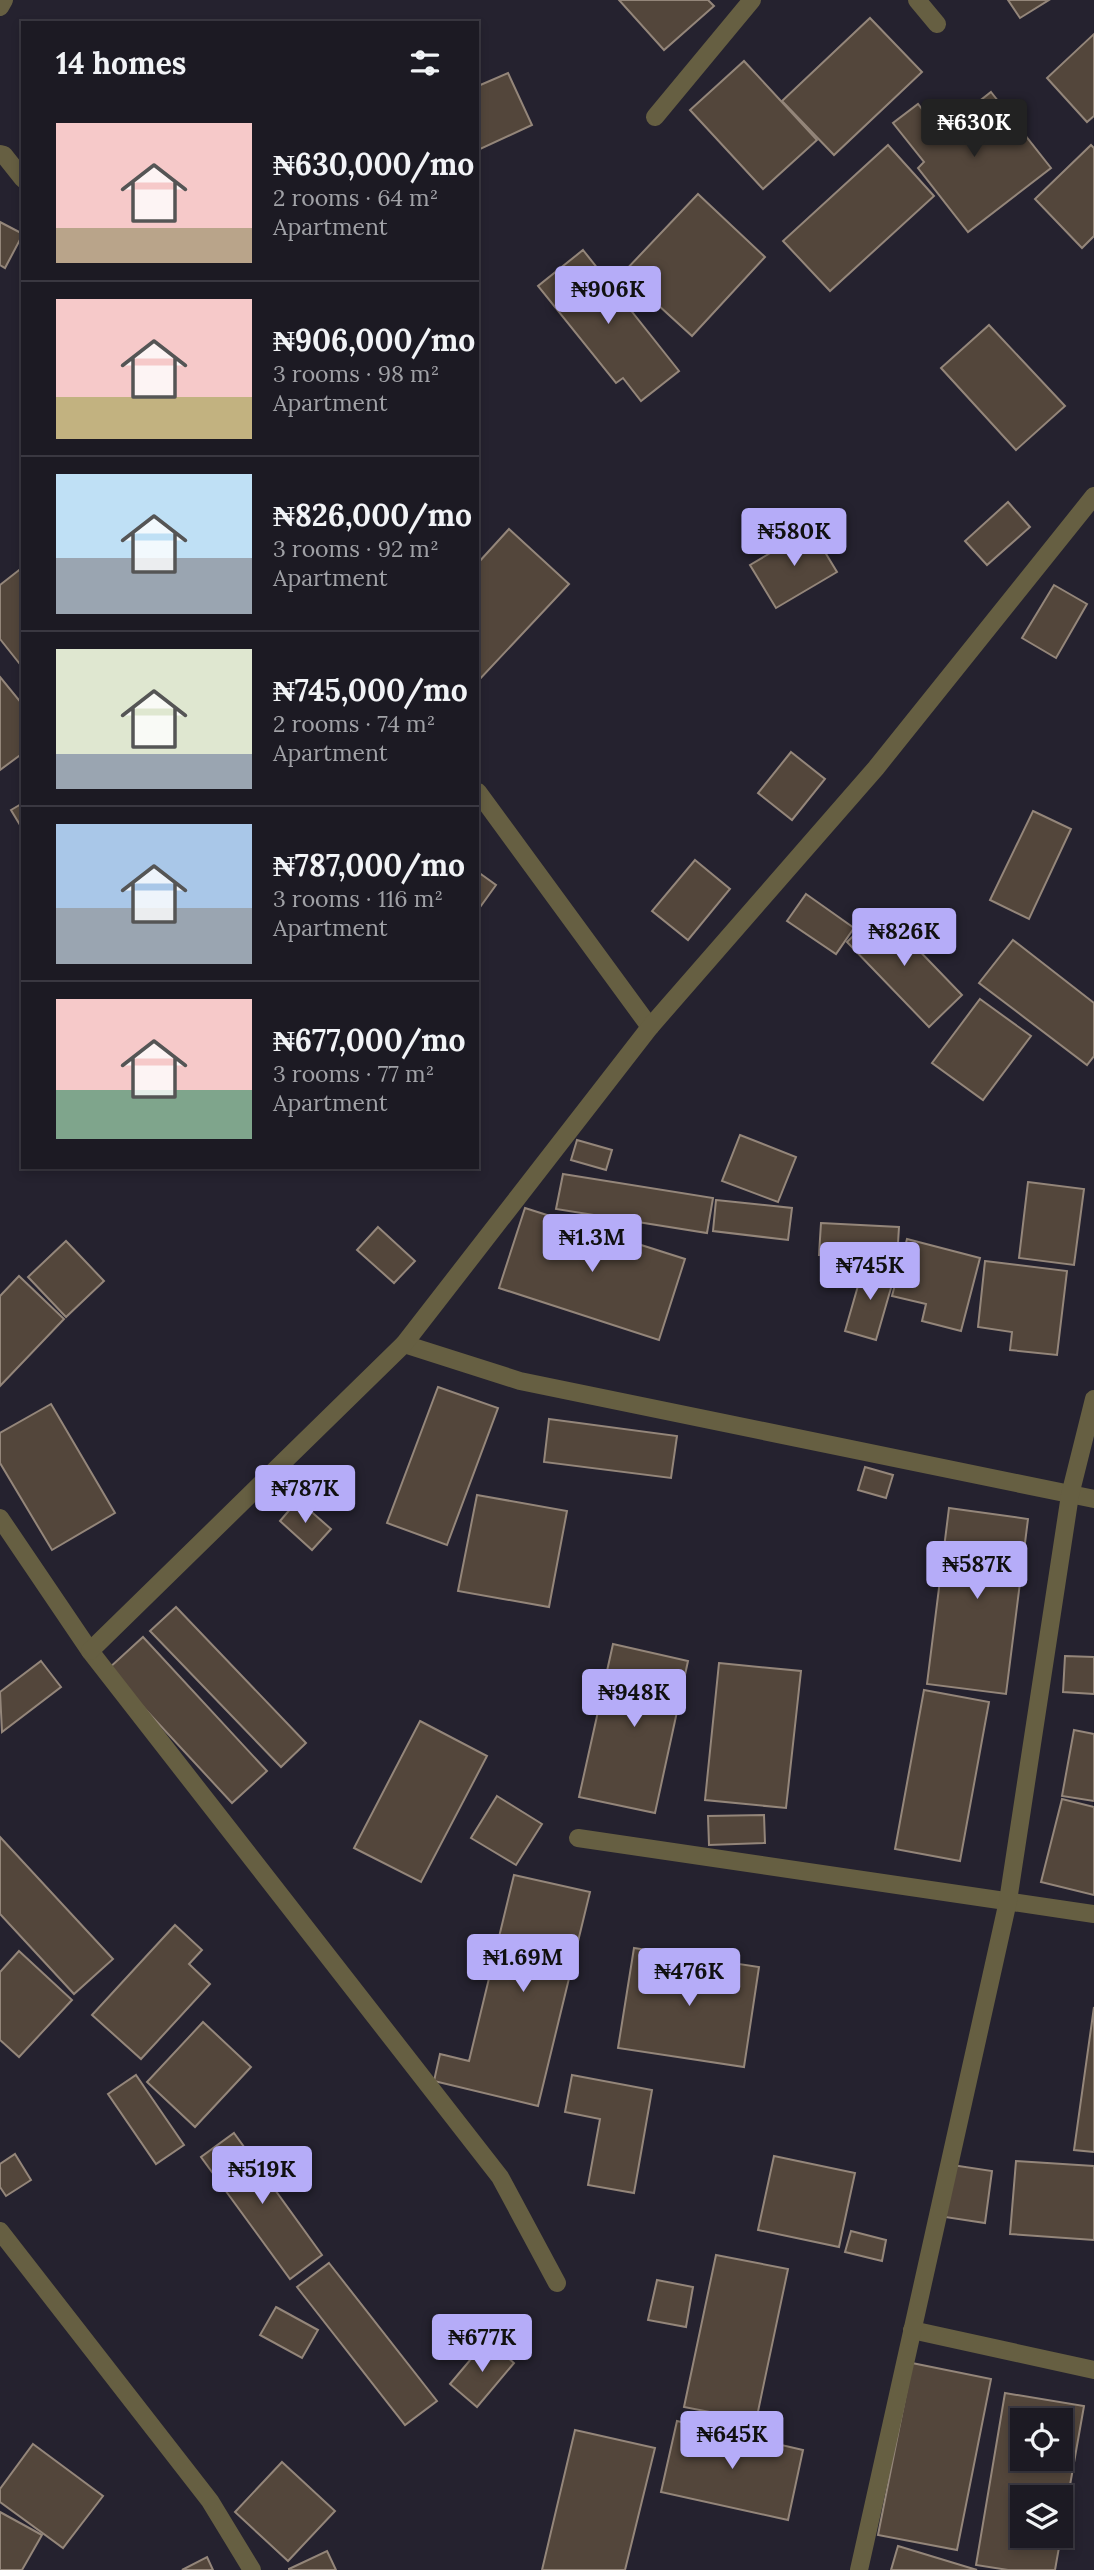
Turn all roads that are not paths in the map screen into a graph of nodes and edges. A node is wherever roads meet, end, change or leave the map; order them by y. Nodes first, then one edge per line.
1 (4, 0) edge
2 (752, 0) edge
3 (916, 0) edge
4 (0, 7) edge
5 (937, 24) dead end
6 (655, 117) dead end
7 (0, 154) edge
8 (21, 176) edge
9 (1094, 496) edge
10 (479, 793) edge
11 (650, 1027) junction
12 (404, 1344) junction
13 (1094, 1399) edge
14 (1070, 1495) junction
15 (1094, 1499) edge
16 (0, 1518) edge
17 (90, 1651) junction
18 (578, 1838) dead end
19 (1008, 1901) junction
20 (1094, 1914) edge
21 (0, 2231) edge
22 (557, 2283) dead end
23 (912, 2330) junction
24 (1094, 2370) edge
25 (252, 2570) edge
26 (859, 2570) edge

1 - 4 street
2 - 6 street
3 - 5 street
7 - 8 street
9 - 11 street
10 - 11 street
11 - 12 street
12 - 14 street
12 - 17 street
13 - 14 street
14 - 15 street
14 - 19 street
16 - 17 street
17 - 22 street
18 - 19 street
19 - 20 street
19 - 23 street
21 - 25 street
23 - 24 street
23 - 26 street

